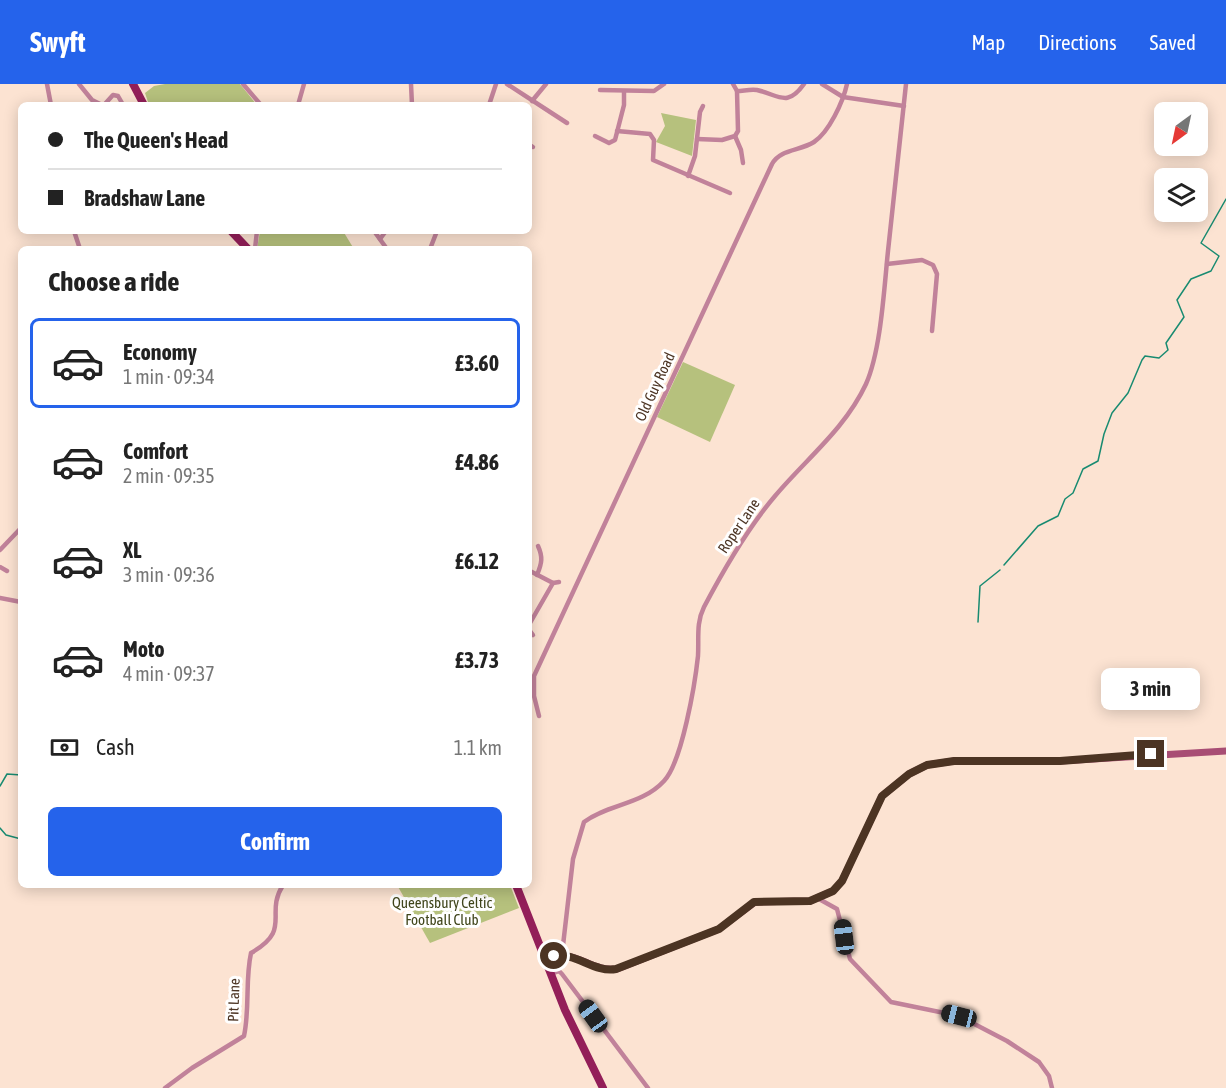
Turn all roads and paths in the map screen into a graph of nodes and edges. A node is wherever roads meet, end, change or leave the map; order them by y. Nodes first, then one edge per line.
1 (46, 84) edge
2 (79, 84) edge
3 (133, 84) edge
4 (243, 84) edge
5 (303, 84) edge
6 (411, 84) edge
7 (496, 84) edge
8 (507, 84) edge
9 (546, 84) edge
10 (664, 84) edge
11 (733, 84) edge
12 (804, 84) edge
13 (822, 84) edge
14 (847, 84) edge
15 (906, 84) edge
16 (600, 90) dead end
17 (737, 91) junction
18 (624, 92) junction
19 (843, 97) junction
20 (532, 100) junction
21 (50, 102) edge
22 (96, 102) edge
23 (106, 102) edge
24 (121, 102) edge
25 (142, 102) edge
26 (258, 102) edge
27 (299, 102) edge
28 (412, 102) edge
29 (490, 102) edge
30 (703, 106) dead end
31 (904, 106) junction
32 (567, 123) dead end
33 (617, 131) junction
34 (596, 136) dead end
35 (735, 136) junction
36 (697, 139) junction
37 (744, 163) dead end
38 (688, 176) junction
39 (730, 193) dead end
40 (234, 234) edge
41 (376, 234) edge
42 (384, 234) edge
43 (380, 239) junction
44 (245, 246) edge
45 (385, 246) edge
46 (887, 264) junction
47 (933, 318) junction
48 (940, 318) dead end
49 (932, 331) dead end
50 (18, 531) edge
51 (548, 547) dead end
52 (0, 550) edge
53 (0, 567) edge
54 (7, 571) dead end
55 (532, 572) edge
56 (537, 574) junction
57 (0, 598) edge
58 (18, 601) edge
59 (532, 620) edge
60 (532, 675) edge
61 (539, 716) dead end
62 (1226, 751) edge
63 (282, 888) edge
64 (517, 888) edge
65 (819, 899) junction
66 (562, 954) junction
67 (546, 961) junction
68 (551, 974) junction
69 (165, 1088) edge
70 (603, 1088) edge
71 (648, 1088) edge
72 (1052, 1088) edge

1 - 21 street
2 - 22 street
3 - 25 main road
4 - 26 street
5 - 27 street
6 - 28 street
7 - 29 street
8 - 20 street
9 - 20 street
10 - 18 street
11 - 17 street
12 - 17 street
13 - 19 street
14 - 19 street, Old Guy Road
15 - 31 street, Roper Lane
16 - 18 street
17 - 35 street
18 - 33 street
19 - 31 street
19 - 60 street, Old Guy Road
20 - 32 street
23 - 24 street
30 - 36 street
31 - 46 street, Roper Lane
33 - 34 street
33 - 38 street
35 - 36 street
35 - 37 street
36 - 38 street
38 - 39 street
40 - 44 main road
41 - 43 street
42 - 43 street
43 - 45 street
46 - 47 street
46 - 66 street, Roper Lane
47 - 48 street
47 - 49 street
50 - 52 street
51 - 56 street
53 - 54 street
55 - 56 street
56 - 59 street
57 - 58 street
60 - 61 street, Old Guy Road
62 - 65 street
63 - 69 street, Pit Lane
64 - 67 main road
65 - 66 street
65 - 72 street
66 - 67 street
67 - 68 main road
68 - 70 main road
68 - 71 street

